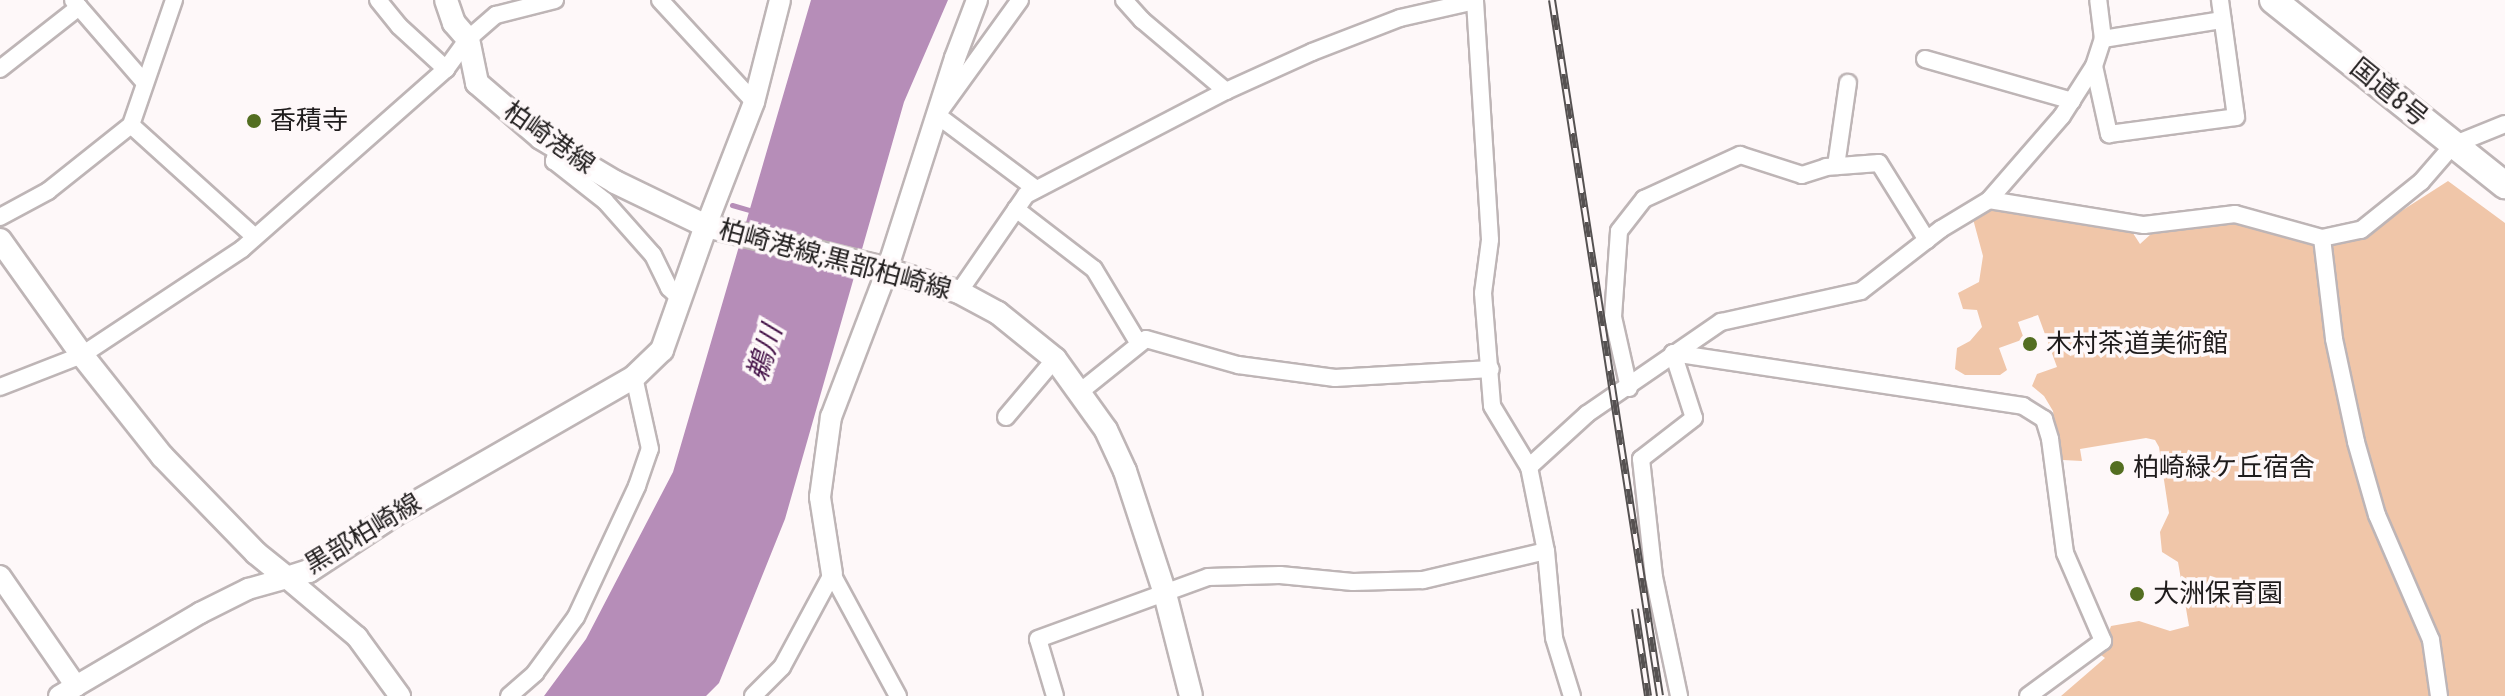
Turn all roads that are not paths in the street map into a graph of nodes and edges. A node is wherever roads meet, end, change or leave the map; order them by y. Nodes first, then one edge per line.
1 (174, 0) edge
2 (378, 0) edge
3 (446, 0) edge
4 (555, 0) edge
5 (660, 0) edge
6 (780, 0) edge
7 (977, 0) edge
8 (1020, 0) edge
9 (1124, 0) edge
10 (2098, 0) edge
11 (2220, 0) edge
12 (2273, 0) edge
13 (537, 2) edge
14 (76, 4) edge
15 (2222, 20) junction
16 (468, 39) junction
17 (2103, 39) junction
18 (1925, 59) dead end
19 (2094, 66) junction
20 (0, 69) edge
21 (446, 69) junction
22 (144, 82) junction
23 (1848, 83) dead end
24 (1226, 91) junction
25 (2072, 101) junction
26 (754, 102) junction
27 (937, 115) junction
28 (2505, 124) edge
29 (131, 125) junction
30 (2453, 145) junction
31 (558, 148) junction
32 (1836, 166) junction
33 (2505, 185) edge
34 (1036, 189) junction
35 (1989, 200) junction
36 (1016, 209) junction
37 (0, 217) edge
38 (716, 229) junction
39 (255, 237) junction
40 (2322, 238) junction
41 (0, 240) edge
42 (1927, 240) junction
43 (881, 268) junction
44 (959, 292) junction
45 (681, 299) junction
46 (1139, 344) junction
47 (1673, 353) junction
48 (82, 355) junction
49 (1055, 359) junction
50 (1491, 369) junction
51 (634, 377) junction
52 (0, 387) edge
53 (1629, 388) junction
54 (1081, 391) junction
55 (1006, 417) dead end
56 (1529, 467) junction
57 (1546, 551) junction
58 (832, 574) junction
59 (0, 576) edge
60 (287, 578) junction
61 (1164, 590) junction
62 (72, 693) edge
63 (400, 696) edge
64 (509, 696) edge
65 (753, 696) edge
66 (898, 696) edge
67 (1055, 696) edge
68 (1191, 696) edge
69 (1572, 696) edge
70 (1679, 696) edge
71 (2028, 696) edge
72 (2439, 696) edge

1 - 22 street
2 - 21 street
3 - 16 main road, 柏崎港線
4 - 13 street
5 - 26 street
6 - 26 street
7 - 27 street
8 - 27 street
9 - 24 street
10 - 17 street
11 - 15 street
12 - 30 highway, 国道8号
13 - 16 street
14 - 20 street
14 - 22 street
15 - 17 street
15 - 19 street
16 - 21 street
16 - 31 main road, 柏崎港線
17 - 19 street
18 - 25 street
19 - 25 street
21 - 39 street
22 - 29 street
23 - 32 street
24 - 34 street
24 - 50 street
25 - 35 street
26 - 38 street
27 - 34 street
27 - 43 street
28 - 30 street
29 - 37 street
29 - 39 street
30 - 33 highway, 国道8号
30 - 40 street
31 - 38 main road, 柏崎港線
31 - 45 street
32 - 42 street
32 - 53 street
34 - 36 street
35 - 40 street
35 - 42 street
36 - 44 street
36 - 46 street
38 - 43 main road, 柏崎港線;黒部柏崎線
38 - 45 main road, 黒部柏崎線
39 - 48 street
40 - 72 street
41 - 48 main road, 黒部柏崎線
42 - 47 street
43 - 44 main road, 柏崎港線;黒部柏崎線
43 - 58 street
44 - 49 main road, 柏崎港線;黒部柏崎線
45 - 51 main road, 黒部柏崎線
46 - 50 street
46 - 54 street
47 - 53 street
47 - 70 street
47 - 71 street
48 - 52 street
48 - 60 main road, 黒部柏崎線
49 - 54 main road, 柏崎港線;黒部柏崎線
49 - 55 street
50 - 56 street
51 - 60 main road, 黒部柏崎線
51 - 64 street
53 - 56 street
54 - 61 main road, 柏崎港線;黒部柏崎線
56 - 57 street
57 - 61 street
57 - 69 street
58 - 65 street
58 - 66 street
59 - 62 street
60 - 62 street
60 - 63 street
61 - 67 street
61 - 68 main road, 柏崎港線;黒部柏崎線

